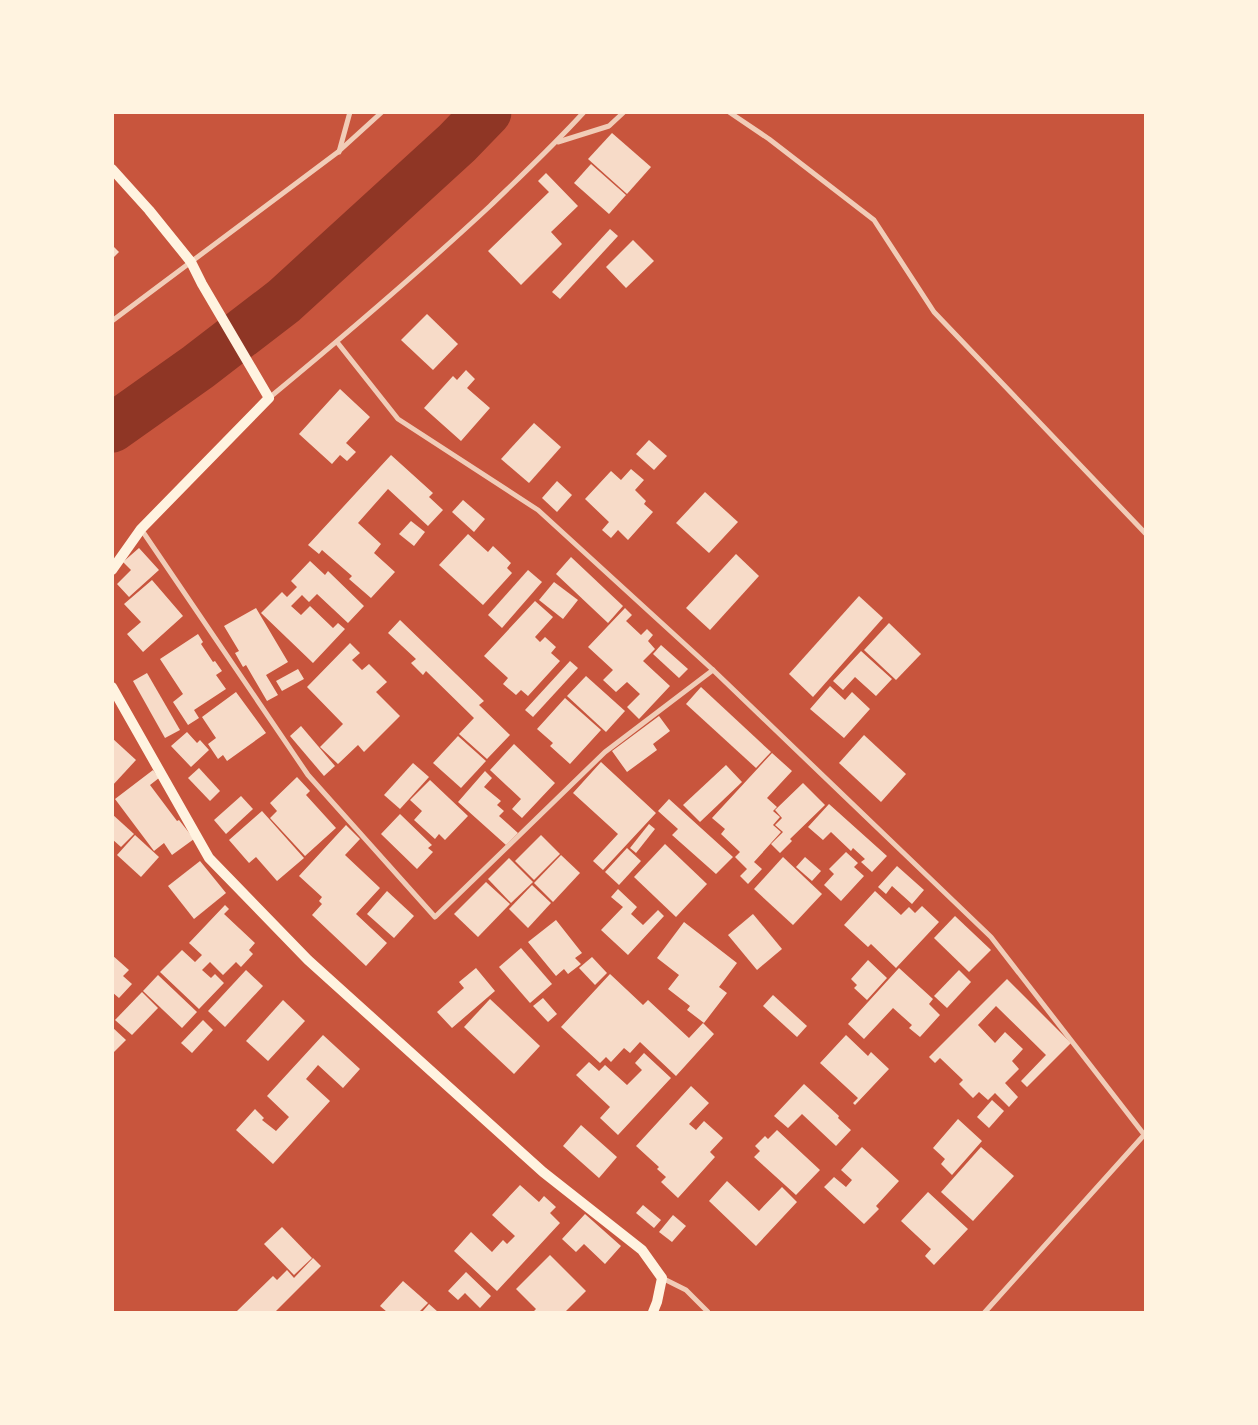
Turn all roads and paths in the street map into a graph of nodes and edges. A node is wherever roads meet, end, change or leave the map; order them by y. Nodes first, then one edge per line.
1 (350, 112) edge
2 (382, 112) edge
3 (584, 112) edge
4 (624, 112) edge
5 (729, 112) edge
6 (558, 142) junction
7 (338, 152) junction
8 (112, 169) edge
9 (191, 262) junction
10 (112, 321) edge
11 (337, 342) junction
12 (269, 398) junction
13 (141, 529) junction
14 (1146, 534) edge
15 (112, 570) edge
16 (713, 670) junction
17 (112, 687) edge
18 (1145, 1136) edge
19 (662, 1278) junction
20 (653, 1312) edge
21 (708, 1312) edge
22 (985, 1312) edge

1 - 7 street
2 - 7 street
3 - 6 street
4 - 6 street
5 - 14 street
6 - 11 street
7 - 9 street
8 - 9 main road
9 - 10 street
9 - 12 main road
11 - 12 street
11 - 16 street
12 - 13 main road
13 - 15 main road
13 - 16 street
16 - 18 street
17 - 19 main road
18 - 22 street
19 - 20 main road
19 - 21 street

